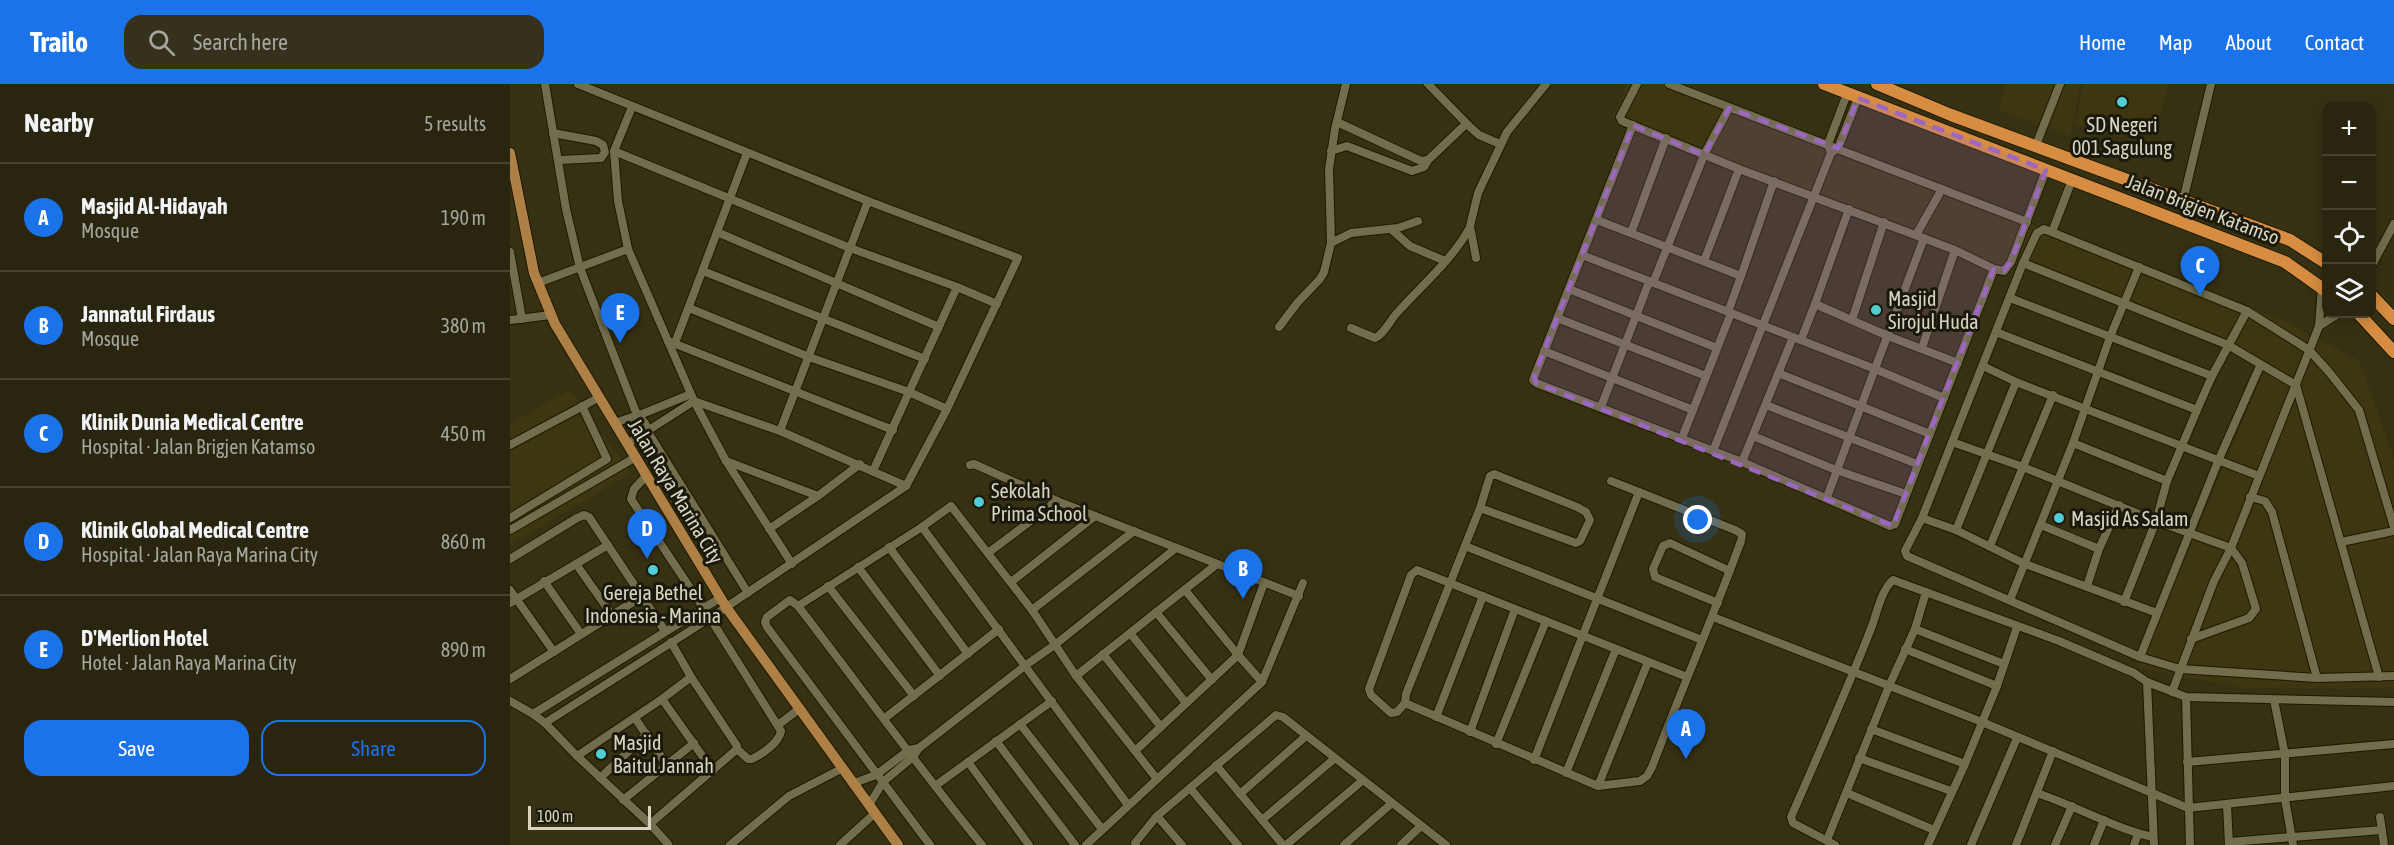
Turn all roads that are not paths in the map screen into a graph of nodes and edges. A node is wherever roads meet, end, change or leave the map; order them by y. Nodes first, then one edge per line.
1 (545, 84) edge
2 (578, 84) edge
3 (1346, 84) edge
4 (1428, 84) edge
5 (1546, 84) edge
6 (1637, 84) edge
7 (1669, 84) edge
8 (1824, 84) edge
9 (1877, 84) edge
10 (2060, 84) edge
11 (2211, 84) edge
12 (1853, 96) junction
13 (632, 107) junction
14 (1729, 108) junction
15 (1337, 122) junction
16 (1466, 124) junction
17 (1633, 125) junction
18 (553, 133) junction
19 (1666, 138) junction
20 (1500, 144) junction
21 (1828, 144) junction
22 (2036, 145) junction
23 (614, 151) junction
24 (1331, 151) junction
25 (1834, 151) junction
26 (510, 153) edge
27 (747, 153) junction
28 (1704, 155) junction
29 (559, 160) junction
30 (1428, 160) junction
31 (1739, 169) junction
32 (2046, 170) junction
33 (2072, 180) junction
34 (1774, 181) junction
35 (1942, 189) junction
36 (514, 194) edge
37 (1814, 195) junction
38 (731, 200) junction
39 (868, 201) junction
40 (2183, 201) junction
41 (1849, 209) junction
42 (1596, 220) junction
43 (1418, 221) dead end
44 (1884, 222) junction
45 (2027, 222) junction
46 (2394, 224) edge
47 (1470, 226) junction
48 (1391, 229) junction
49 (717, 232) junction
50 (2052, 232) junction
51 (1631, 233) junction
52 (1920, 236) junction
53 (1331, 243) junction
54 (850, 248) junction
55 (1668, 248) junction
56 (628, 249) junction
57 (1955, 250) junction
58 (510, 252) edge
59 (1582, 255) junction
60 (1476, 258) dead end
61 (2322, 260) edge
62 (1445, 261) junction
63 (1704, 261) junction
64 (2024, 263) junction
65 (2373, 264) edge
66 (2139, 267) junction
67 (580, 268) junction
68 (1994, 269) junction
69 (703, 271) junction
70 (1741, 276) junction
71 (538, 283) junction
72 (1651, 283) junction
73 (837, 284) junction
74 (957, 287) junction
75 (2322, 288) edge
76 (1569, 290) junction
77 (2010, 298) junction
78 (2376, 300) edge
79 (2125, 302) junction
80 (997, 304) junction
81 (1815, 304) junction
82 (2322, 304) edge
83 (689, 308) junction
84 (2247, 311) junction
85 (1729, 313) junction
86 (551, 315) junction
87 (1636, 316) junction
88 (824, 317) junction
89 (1557, 318) junction
90 (2332, 318) edge
91 (2362, 318) edge
92 (522, 319) junction
93 (2394, 319) edge
94 (510, 320) edge
95 (1851, 320) junction
96 (1764, 326) junction
97 (2319, 326) junction
98 (939, 327) junction
99 (1279, 327) dead end
100 (1351, 328) dead end
101 (1996, 332) junction
102 (1888, 336) junction
103 (2110, 337) junction
104 (1797, 339) junction
105 (671, 342) junction
106 (1625, 345) junction
107 (2228, 345) junction
108 (1717, 348) junction
109 (1922, 348) junction
110 (2309, 350) junction
111 (1544, 351) junction
112 (2394, 352) edge
113 (809, 357) junction
114 (925, 359) junction
115 (1958, 363) junction
116 (1983, 366) junction
117 (2260, 366) junction
118 (1875, 369) junction
119 (2099, 372) junction
120 (1778, 373) junction
121 (1706, 376) junction
122 (2212, 376) junction
123 (1612, 378) junction
124 (2016, 382) junction
125 (2296, 385) junction
126 (796, 391) junction
127 (909, 392) junction
128 (2054, 395) junction
129 (693, 397) junction
130 (598, 398) junction
131 (1944, 399) junction
132 (1766, 405) junction
133 (582, 406) junction
134 (1601, 406) junction
135 (1861, 407) junction
136 (2085, 407) junction
137 (947, 409) junction
138 (1693, 410) junction
139 (2197, 410) junction
140 (637, 415) junction
141 (614, 423) junction
142 (892, 430) junction
143 (780, 431) junction
144 (648, 432) junction
145 (1930, 434) junction
146 (1753, 436) junction
147 (1849, 437) junction
148 (1682, 438) junction
149 (1952, 442) junction
150 (2073, 443) junction
151 (627, 444) junction
152 (510, 446) edge
153 (2182, 447) junction
154 (1713, 451) junction
155 (1988, 453) junction
156 (636, 457) junction
157 (2219, 459) junction
158 (726, 461) junction
159 (1742, 462) junction
160 (860, 464) junction
161 (1917, 464) junction
162 (970, 465) dead end
163 (2023, 466) junction
164 (1836, 470) junction
165 (873, 471) junction
166 (647, 475) junction
167 (2259, 476) junction
168 (2058, 480) junction
169 (1611, 481) dead end
170 (2167, 481) junction
171 (908, 482) junction
172 (1639, 492) junction
173 (1906, 494) junction
174 (818, 496) junction
175 (1827, 497) junction
176 (2250, 497) junction
177 (1058, 501) junction
178 (2119, 505) junction
179 (1480, 508) junction
180 (1095, 516) junction
181 (510, 518) edge
182 (1922, 518) junction
183 (2156, 521) junction
184 (2041, 525) junction
185 (922, 527) junction
186 (769, 529) junction
187 (2394, 529) edge
188 (510, 530) edge
189 (1956, 530) junction
190 (1134, 531) junction
191 (2190, 533) junction
192 (2342, 543) junction
193 (608, 544) junction
194 (1465, 546) junction
195 (1990, 546) junction
196 (889, 547) junction
197 (1176, 548) junction
198 (2231, 548) junction
199 (2099, 549) junction
200 (988, 553) junction
201 (510, 559) edge
202 (576, 564) junction
203 (792, 564) junction
204 (1217, 564) junction
205 (2025, 564) junction
206 (858, 567) junction
207 (1730, 571) junction
208 (544, 582) junction
209 (1011, 582) junction
210 (1449, 582) junction
211 (1264, 583) junction
212 (1304, 583) dead end
213 (828, 586) junction
214 (2087, 586) junction
215 (510, 590) edge
216 (1185, 590) junction
217 (1926, 592) junction
218 (748, 593) junction
219 (1483, 596) junction
220 (641, 597) junction
221 (1299, 597) junction
222 (1598, 598) junction
223 (2010, 600) junction
224 (513, 601) edge
225 (723, 602) junction
226 (2124, 602) junction
227 (1718, 603) junction
228 (798, 606) junction
229 (703, 609) junction
230 (1515, 609) junction
231 (1032, 610) junction
232 (1156, 612) junction
233 (2157, 614) junction
234 (612, 615) junction
235 (1713, 617) junction
236 (710, 618) junction
237 (1546, 621) junction
238 (2017, 627) junction
239 (999, 629) junction
240 (1915, 629) junction
241 (665, 631) junction
242 (1130, 633) junction
243 (581, 634) junction
244 (1582, 636) junction
245 (2191, 639) junction
246 (1702, 640) junction
247 (671, 642) junction
248 (1056, 645) junction
249 (1616, 649) junction
250 (1905, 649) junction
251 (554, 652) junction
252 (968, 654) junction
253 (1103, 654) junction
254 (1238, 656) junction
255 (2140, 657) junction
256 (1648, 662) junction
257 (1026, 664) junction
258 (2004, 664) junction
259 (2180, 669) junction
260 (1854, 672) junction
261 (940, 676) junction
262 (1076, 676) junction
263 (1687, 676) junction
264 (2394, 676) edge
265 (690, 677) junction
266 (2379, 677) junction
267 (2317, 678) junction
268 (510, 679) edge
269 (1212, 680) junction
270 (1262, 682) junction
271 (2147, 682) junction
272 (1889, 686) junction
273 (1997, 686) junction
274 (2172, 692) junction
275 (914, 696) junction
276 (2186, 697) junction
277 (662, 699) junction
278 (1052, 700) junction
279 (2274, 700) junction
280 (510, 702) edge
281 (1405, 702) junction
282 (2394, 702) edge
283 (1186, 703) junction
284 (800, 709) junction
285 (533, 714) junction
286 (1436, 717) junction
287 (635, 718) junction
288 (885, 718) junction
289 (1982, 722) junction
290 (545, 723) junction
291 (778, 724) junction
292 (1020, 724) junction
293 (1161, 727) junction
294 (1871, 729) junction
295 (1470, 732) junction
296 (647, 734) junction
297 (1306, 736) junction
298 (2017, 738) junction
299 (996, 741) junction
300 (694, 743) junction
301 (1496, 744) junction
302 (2394, 744) edge
303 (737, 749) junction
304 (1135, 751) junction
305 (2053, 751) junction
306 (912, 753) junction
307 (2285, 755) junction
308 (577, 756) junction
309 (1859, 758) junction
310 (1334, 759) junction
311 (1534, 760) junction
312 (968, 762) junction
313 (2187, 762) junction
314 (666, 764) junction
315 (1965, 764) junction
316 (1216, 765) junction
317 (841, 769) junction
318 (713, 771) junction
319 (1566, 773) junction
320 (600, 778) junction
321 (880, 779) junction
322 (1157, 779) junction
323 (1362, 781) junction
324 (854, 783) junction
325 (935, 786) junction
326 (1598, 786) junction
327 (2394, 786) edge
328 (1190, 788) junction
329 (1952, 791) junction
330 (1847, 793) junction
331 (2152, 793) junction
332 (1239, 794) junction
333 (2037, 794) junction
334 (2285, 799) junction
335 (623, 800) junction
336 (1392, 803) junction
337 (1128, 805) junction
338 (2227, 805) junction
339 (2072, 806) junction
340 (2188, 808) junction
341 (872, 810) junction
342 (1157, 816) junction
343 (2380, 817) dead end
344 (1262, 820) junction
345 (2104, 820) junction
346 (650, 824) junction
347 (1421, 826) junction
348 (1102, 829) junction
349 (1934, 830) junction
350 (2382, 830) junction
351 (2138, 834) junction
352 (2154, 841) edge
353 (2292, 841) edge
354 (1831, 843) edge
355 (668, 844) edge
356 (2229, 844) edge
357 (730, 845) edge
358 (840, 845) edge
359 (898, 845) edge
360 (930, 845) edge
361 (982, 845) edge
362 (1029, 845) edge
363 (1075, 845) edge
364 (1086, 845) edge
365 (1136, 845) edge
366 (1182, 845) edge
367 (1239, 845) edge
368 (1285, 845) edge
369 (1344, 845) edge
370 (1401, 845) edge
371 (1446, 845) edge
372 (1928, 845) edge
373 (1971, 845) edge
374 (2016, 845) edge
375 (2055, 845) edge
376 (2094, 845) edge
377 (2134, 845) edge
378 (2190, 845) edge
379 (2384, 845) edge

1 - 18 street
2 - 13 street
3 - 15 street
4 - 16 street
5 - 20 street
6 - 17 street
7 - 14 street
8 - 12 highway, Jalan Brigjen Katamso
9 - 22 highway, Jalan Brigjen Katamso
10 - 22 street
11 - 40 street
12 - 21 street
12 - 25 street
12 - 32 highway, Jalan Brigjen Katamso
13 - 23 street
13 - 27 street
14 - 21 street
14 - 28 street
15 - 24 street
15 - 30 street
16 - 20 street
16 - 30 street
17 - 19 street
17 - 42 street
18 - 29 street
18 - 29 street
19 - 28 street
19 - 51 street
20 - 47 street
21 - 25 street
22 - 40 highway, Jalan Brigjen Katamso
23 - 38 street
23 - 56 street
24 - 30 street
24 - 53 street
25 - 35 street
25 - 37 street
26 - 36 main road, Jalan Raya Marina City
27 - 38 street
27 - 39 street
28 - 31 street
28 - 55 street
29 - 67 street
31 - 34 street
31 - 63 street
32 - 33 highway, Jalan Brigjen Katamso
32 - 45 street
33 - 50 street
33 - 75 highway, Jalan Brigjen Katamso
34 - 37 street
34 - 70 street
35 - 45 street
35 - 52 street
36 - 71 main road, Jalan Raya Marina City
37 - 41 street
37 - 96 street
38 - 49 street
38 - 54 street
39 - 54 street
39 - 80 street
40 - 61 highway, Jalan Brigjen Katamso
41 - 44 street
41 - 81 street
42 - 51 street
42 - 59 street
43 - 48 street
44 - 52 street
44 - 95 street
45 - 68 street
46 - 65 street
47 - 60 street
47 - 62 street
48 - 53 street
48 - 62 street
49 - 69 street
49 - 73 street
50 - 64 street
50 - 66 street
51 - 55 street
52 - 57 street
52 - 102 street
53 - 99 street
54 - 73 street
54 - 74 street
55 - 63 street
55 - 72 street
56 - 67 street
56 - 105 street
57 - 68 street
57 - 109 street
58 - 92 street
59 - 72 street
59 - 76 street
62 - 100 street
63 - 70 street
64 - 77 street
64 - 79 street
66 - 79 street
66 - 84 street
67 - 71 street
67 - 140 street
68 - 115 street
69 - 83 street
69 - 88 street
70 - 85 street
71 - 86 main road, Jalan Raya Marina City
72 - 85 street
72 - 87 street
73 - 88 street
73 - 98 street
74 - 80 street
74 - 98 street
76 - 87 street
76 - 89 street
77 - 101 street
77 - 103 street
78 - 93 highway
79 - 103 street
79 - 107 street
80 - 137 street
81 - 95 street
81 - 104 street
82 - 97 street
83 - 105 street
83 - 113 street
84 - 107 street
84 - 110 street
85 - 96 street
85 - 108 street
86 - 92 street
86 - 130 main road, Jalan Raya Marina City
87 - 106 street
87 - 108 street
88 - 113 street
88 - 114 street
89 - 106 street
89 - 111 street
90 - 97 street
91 - 112 highway
92 - 94 street
95 - 102 street
96 - 104 street
96 - 154 street
97 - 110 street
98 - 114 street
101 - 116 street
101 - 119 street
102 - 109 street
102 - 118 street
103 - 119 street
103 - 122 street
104 - 118 street
104 - 120 street
105 - 126 street
105 - 129 street
106 - 121 street
106 - 123 street
107 - 117 street
107 - 122 street
108 - 121 street
109 - 115 street
110 - 125 street
110 - 187 street
111 - 123 street
111 - 134 street
113 - 126 street
113 - 127 street
114 - 127 street
115 - 131 street
116 - 124 street
116 - 149 street
117 - 125 street
117 - 157 street
118 - 131 street
118 - 135 street
119 - 136 street
119 - 139 street
120 - 132 street
120 - 135 street
121 - 138 street
122 - 139 street
123 - 134 street
123 - 138 street
124 - 128 street
124 - 155 street
125 - 167 street
125 - 192 street
126 - 142 street
126 - 143 street
127 - 137 street
127 - 142 street
128 - 136 street
128 - 163 street
129 - 140 street
129 - 143 street
129 - 144 street
129 - 158 street
130 - 133 street
130 - 141 main road, Jalan Raya Marina City
131 - 145 street
132 - 146 street
132 - 147 street
133 - 152 street
133 - 181 street
134 - 148 street
135 - 145 street
135 - 147 street
136 - 150 street
136 - 153 street
137 - 171 street
138 - 148 street
139 - 153 street
140 - 141 street
140 - 144 street
141 - 151 main road, Jalan Raya Marina City
142 - 165 street
143 - 160 street
144 - 151 street
144 - 218 street
145 - 161 street
146 - 159 street
146 - 164 street
147 - 161 street
147 - 164 street
148 - 154 street
149 - 155 street
149 - 182 street
150 - 168 street
150 - 170 street
151 - 156 main road, Jalan Raya Marina City
153 - 157 street
153 - 170 street
154 - 159 street
155 - 163 street
155 - 189 street
156 - 166 main road, Jalan Raya Marina City
156 - 188 street
157 - 167 street
157 - 191 street
158 - 174 street
158 - 186 street
159 - 175 street
160 - 165 street
160 - 174 street
161 - 173 street
162 - 177 street
163 - 168 street
163 - 195 street
164 - 173 street
164 - 175 street
165 - 171 street
166 - 225 main road, Jalan Raya Marina City
166 - 229 street
167 - 176 street
168 - 178 street
168 - 184 street
169 - 172 street
170 - 183 street
171 - 203 street
172 - 207 street
172 - 222 street
173 - 175 street
174 - 186 street
176 - 198 street
176 - 267 street
177 - 180 street
177 - 200 street
178 - 183 street
178 - 199 street
179 - 179 street
179 - 194 street
180 - 190 street
180 - 209 street
182 - 189 street
182 - 223 street
183 - 191 street
183 - 226 street
184 - 199 street
184 - 205 street
185 - 196 street
185 - 200 street
185 - 239 street
186 - 203 street
187 - 192 street
189 - 195 street
190 - 197 street
190 - 231 street
191 - 198 street
191 - 233 street
192 - 266 street
193 - 201 street
193 - 202 street
193 - 220 street
194 - 210 street
194 - 222 street
195 - 205 street
196 - 206 street
196 - 252 street
197 - 204 street
197 - 248 street
198 - 245 street
198 - 245 street
199 - 214 street
200 - 209 street
202 - 208 street
202 - 234 street
203 - 218 street
204 - 211 street
204 - 216 street
205 - 214 street
205 - 223 street
206 - 213 street
206 - 261 street
207 - 227 street
207 - 227 street
208 - 224 street
208 - 243 street
209 - 231 street
210 - 219 street
210 - 281 street
210 - 281 street
211 - 221 street
211 - 254 street
212 - 221 street
213 - 228 street
213 - 275 street
214 - 226 street
215 - 224 street
216 - 232 street
216 - 254 street
217 - 238 street
217 - 240 street
217 - 260 street
218 - 225 street
219 - 230 street
219 - 286 street
220 - 234 street
220 - 241 street
221 - 270 street
222 - 244 street
222 - 246 street
223 - 255 street
224 - 251 street
225 - 229 street
225 - 236 street
225 - 284 main road, Jalan Raya Marina City
226 - 233 street
227 - 235 street
228 - 288 street
228 - 321 street
229 - 236 street
229 - 241 street
230 - 237 street
230 - 295 street
231 - 248 street
232 - 242 street
232 - 269 street
233 - 255 street
234 - 243 street
235 - 246 street
235 - 260 street
236 - 247 street
236 - 291 street
237 - 244 street
237 - 301 street
238 - 258 street
238 - 271 street
239 - 252 street
239 - 257 street
240 - 250 street
240 - 258 street
241 - 285 street
242 - 253 street
242 - 283 street
243 - 251 street
244 - 249 street
244 - 311 street
245 - 259 street
246 - 263 street
247 - 265 street
247 - 290 street
248 - 257 street
248 - 262 street
249 - 256 street
249 - 319 street
250 - 272 street
250 - 273 street
251 - 268 street
252 - 261 street
253 - 262 street
253 - 293 street
254 - 269 street
254 - 270 street
255 - 259 street
256 - 263 street
256 - 326 street
257 - 278 street
257 - 306 street
258 - 273 street
259 - 267 street
259 - 274 street
260 - 272 street
260 - 354 street
261 - 275 street
262 - 304 street
263 - 326 street
264 - 266 street
265 - 277 street
265 - 303 street
266 - 267 street
269 - 283 street
270 - 322 street
271 - 274 street
271 - 331 street
272 - 289 street
272 - 294 street
273 - 289 street
274 - 276 street
275 - 288 street
276 - 279 street
276 - 313 street
277 - 287 street
277 - 300 street
278 - 292 street
278 - 337 street
279 - 282 street
279 - 307 street
280 - 285 street
281 - 286 street
283 - 293 street
284 - 291 street
284 - 317 main road, Jalan Raya Marina City
285 - 290 street
286 - 295 street
287 - 296 street
287 - 308 street
288 - 306 street
289 - 298 street
289 - 315 street
290 - 308 street
291 - 303 street
292 - 299 street
292 - 348 street
293 - 304 street
294 - 309 street
294 - 315 street
295 - 301 street
296 - 314 street
296 - 320 street
297 - 310 street
297 - 316 street
297 - 332 street
298 - 305 street
298 - 373 street
299 - 312 street
299 - 363 street
300 - 314 street
300 - 318 street
301 - 311 street
302 - 307 street
303 - 318 street
304 - 322 street
305 - 331 street
305 - 333 street
306 - 321 street
306 - 325 street
307 - 313 street
307 - 334 street
308 - 320 street
309 - 329 street
309 - 330 street
310 - 323 street
310 - 344 street
311 - 319 street
312 - 325 street
312 - 362 street
313 - 340 street
314 - 335 street
315 - 329 street
316 - 328 street
316 - 332 street
317 - 324 main road, Jalan Raya Marina City
317 - 357 street
318 - 346 street
319 - 326 street
320 - 335 street
321 - 324 street
321 - 341 street
321 - 360 street
322 - 337 street
323 - 336 street
323 - 368 street
324 - 341 main road, Jalan Raya Marina City
325 - 361 street
327 - 334 street
328 - 342 street
328 - 367 street
329 - 349 street
330 - 349 street
330 - 354 street
331 - 340 street
331 - 352 street
332 - 344 street
333 - 339 street
333 - 374 street
334 - 338 street
334 - 353 street
335 - 346 street
336 - 347 street
336 - 369 street
337 - 348 street
338 - 340 street
338 - 356 street
339 - 345 street
339 - 375 street
340 - 378 street
341 - 358 street
341 - 359 main road, Jalan Raya Marina City
342 - 365 street
342 - 366 street
343 - 350 street
344 - 368 street
345 - 351 street
345 - 376 street
346 - 355 street
347 - 370 street
347 - 371 street
348 - 364 street
349 - 372 street
350 - 353 street
350 - 379 street
351 - 352 street
351 - 377 street
353 - 356 street

